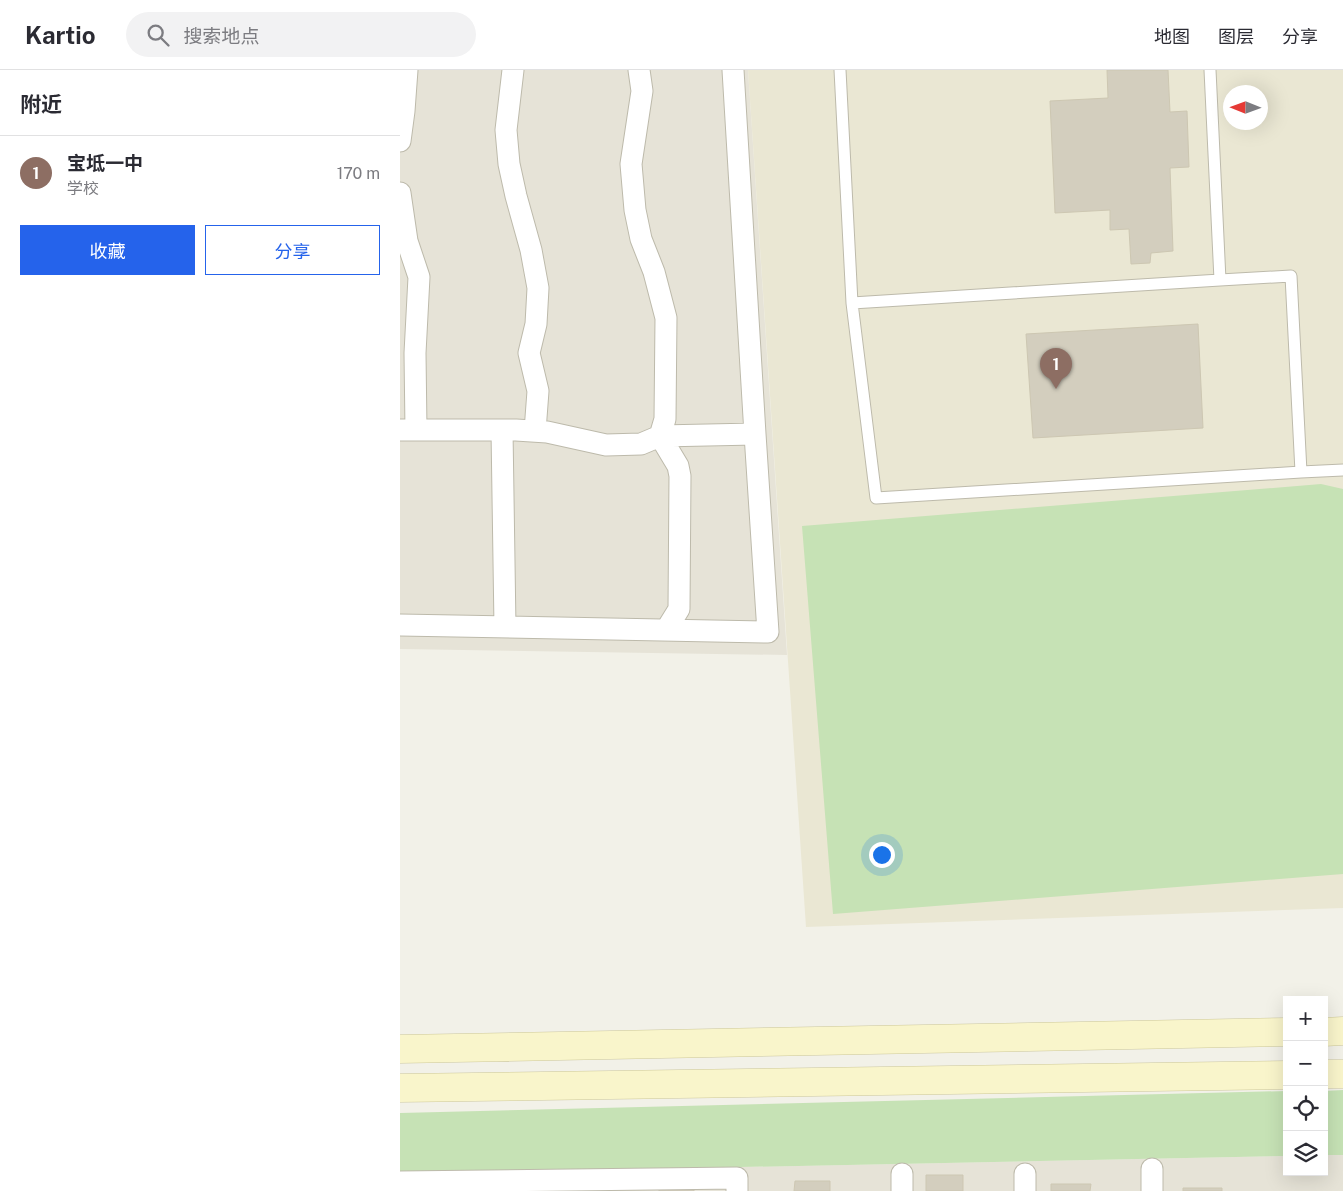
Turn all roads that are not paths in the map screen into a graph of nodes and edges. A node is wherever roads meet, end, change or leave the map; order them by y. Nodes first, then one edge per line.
1 (406, 70) edge
2 (513, 70) edge
3 (639, 70) edge
4 (733, 70) edge
5 (840, 70) edge
6 (1210, 70) edge
7 (400, 141) edge
8 (400, 193) edge
9 (1220, 280) junction
10 (852, 303) junction
11 (408, 430) edge
12 (502, 430) junction
13 (535, 431) junction
14 (755, 434) junction
15 (660, 436) junction
16 (1343, 470) edge
17 (1301, 472) junction
18 (400, 625) edge
19 (505, 627) junction
20 (666, 630) junction
21 (1343, 1031) edge
22 (1283, 1032) edge
23 (1328, 1032) edge
24 (400, 1049) edge
25 (1328, 1074) edge
26 (1343, 1074) edge
27 (1283, 1075) edge
28 (400, 1088) edge
29 (1152, 1169) dead end
30 (400, 1182) edge
31 (737, 1191) edge
32 (1152, 1191) edge

1 - 7 street
2 - 13 street
3 - 15 street
4 - 14 street
5 - 10 lane
6 - 9 lane
8 - 11 street
9 - 10 lane
9 - 17 lane
10 - 17 lane
11 - 12 street
12 - 13 street
12 - 19 street
13 - 15 street
14 - 15 street
14 - 20 street
15 - 20 street
16 - 17 lane
18 - 19 street
19 - 20 street
21 - 23 main road
22 - 24 main road
25 - 26 main road
27 - 28 main road
29 - 32 street
30 - 31 street

